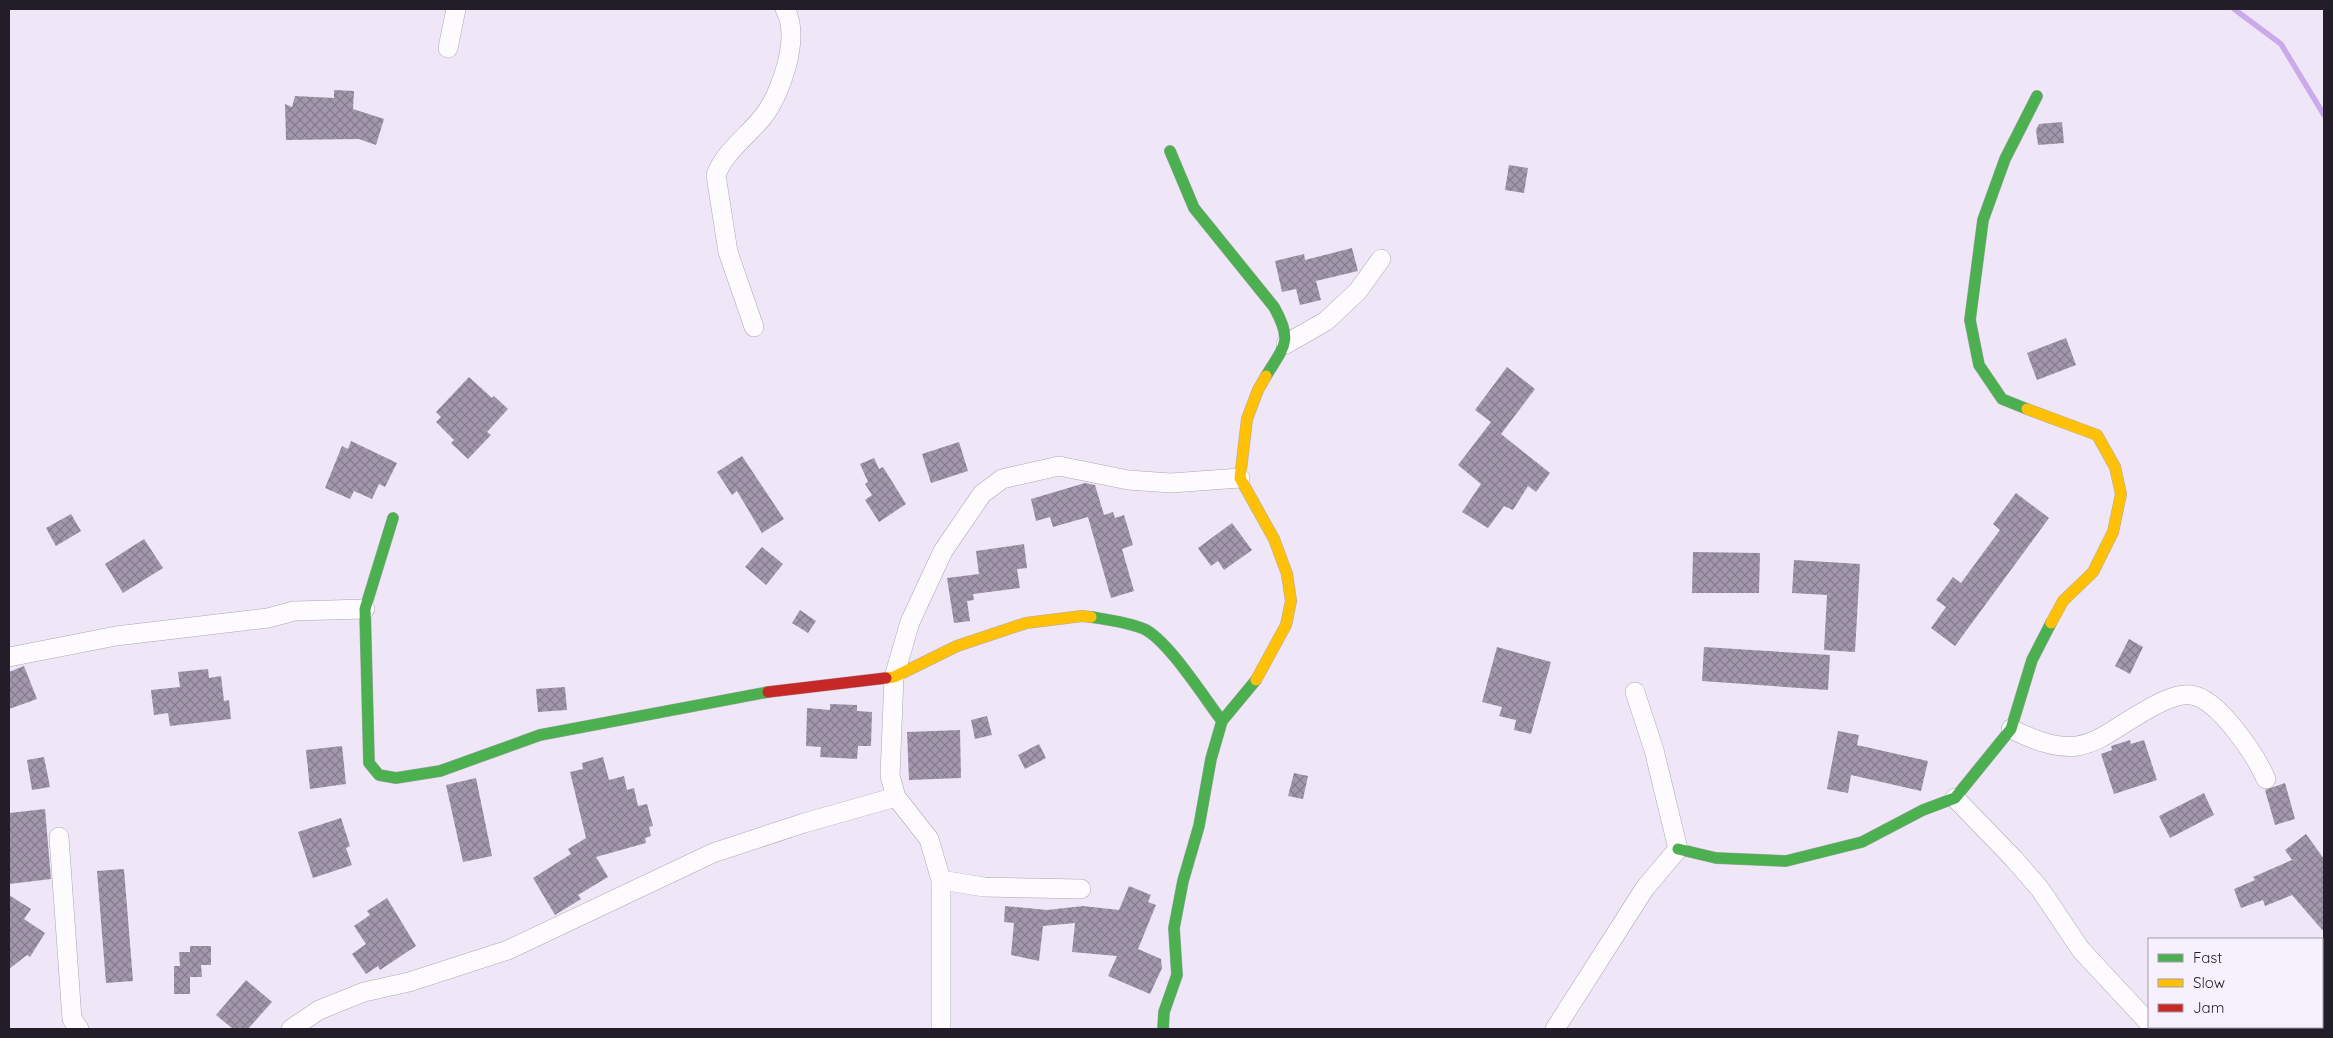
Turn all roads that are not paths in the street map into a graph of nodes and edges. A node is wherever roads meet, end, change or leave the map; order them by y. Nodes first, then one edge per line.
1 (456, 9) edge
2 (785, 9) edge
3 (448, 48) dead end
4 (2037, 96) dead end
5 (1170, 151) dead end
6 (1381, 259) dead end
7 (754, 327) dead end
8 (1286, 344) junction
9 (1240, 478) junction
10 (393, 518) dead end
11 (365, 608) junction
12 (9, 657) edge
13 (894, 677) junction
14 (1635, 692) dead end
15 (1222, 721) junction
16 (2010, 730) junction
17 (2266, 778) dead end
18 (896, 797) junction
19 (1955, 798) junction
20 (59, 837) dead end
21 (1678, 849) junction
22 (941, 880) junction
23 (1081, 889) dead end
24 (2148, 1022) edge
25 (79, 1029) edge
26 (292, 1029) edge
27 (941, 1029) edge
28 (1163, 1029) edge
29 (1555, 1029) edge

1 - 3 street
2 - 7 street
4 - 16 street
5 - 8 street
6 - 8 street
8 - 9 street
9 - 13 street
9 - 15 street
10 - 11 street
11 - 12 street
11 - 13 street
13 - 15 street
13 - 18 street
14 - 21 street
15 - 28 street
16 - 17 street
16 - 19 street
18 - 22 street
18 - 26 street
19 - 21 street
19 - 24 street
20 - 25 street
21 - 29 street
22 - 23 street
22 - 27 street

